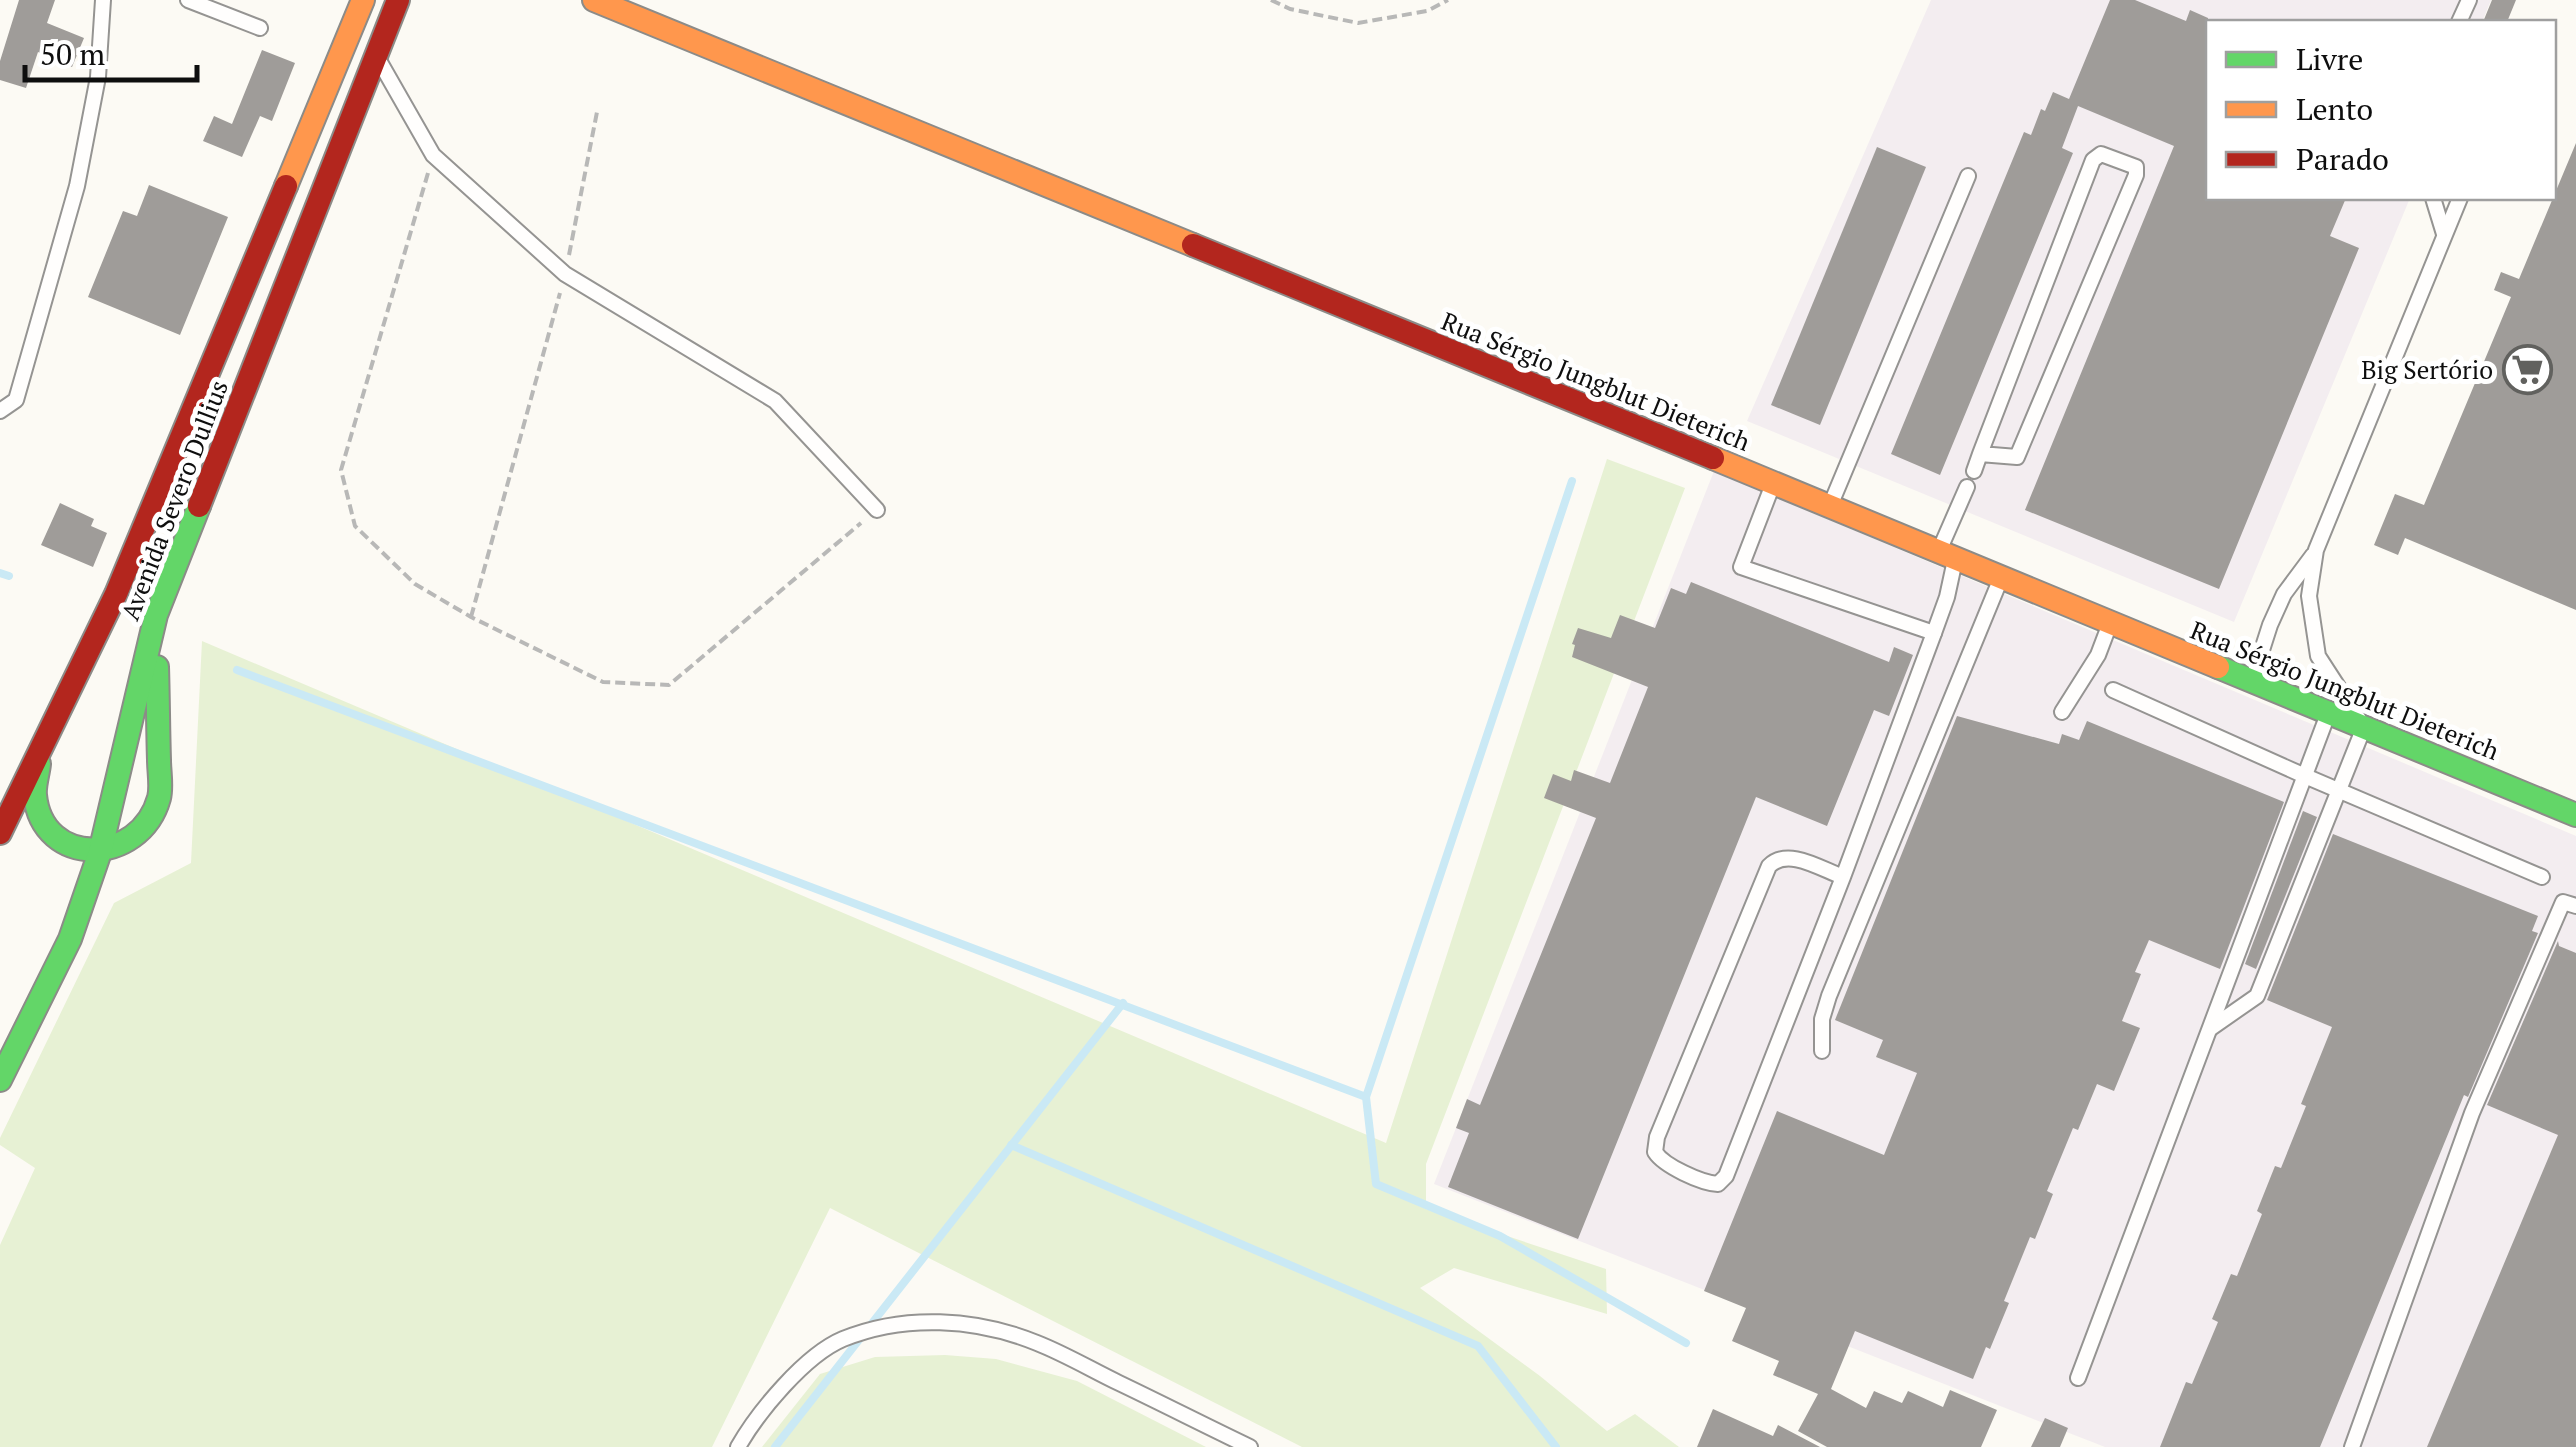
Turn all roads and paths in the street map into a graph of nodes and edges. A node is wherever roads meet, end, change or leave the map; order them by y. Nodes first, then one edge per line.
1 (103, 0) edge
2 (188, 0) edge
3 (362, 0) edge
4 (410, 0) edge
5 (594, 0) edge
6 (1271, 0) edge
7 (1448, 0) edge
8 (394, 10) edge
9 (260, 28) dead end
10 (376, 54) junction
11 (597, 112) dead end
12 (433, 156) junction
13 (1968, 176) dead end
14 (2434, 200) edge
15 (2459, 200) edge
16 (2444, 235) junction
17 (565, 274) junction
18 (0, 411) edge
19 (1980, 454) junction
20 (1974, 471) dead end
21 (1773, 483) junction
22 (1967, 487) dead end
23 (1830, 507) junction
24 (876, 510) joint
25 (2316, 550) junction
26 (1947, 555) junction
27 (2001, 578) junction
28 (156, 615) junction
29 (471, 617) junction
30 (2110, 622) junction
31 (1934, 633) junction
32 (2252, 681) junction
33 (2114, 690) dead end
34 (2062, 712) dead end
35 (2328, 712) junction
36 (57, 720) junction
37 (2364, 727) junction
38 (2304, 776) junction
39 (2340, 790) junction
40 (2576, 815) edge
41 (0, 833) edge
42 (100, 852) junction
43 (1843, 877) junction
44 (2542, 877) dead end
45 (2576, 906) edge
46 (2210, 1028) junction
47 (1822, 1051) dead end
48 (0, 1080) edge
49 (2078, 1378) dead end
50 (738, 1447) edge
51 (1250, 1447) edge
52 (2352, 1447) edge

1 - 18 lane
2 - 9 lane
3 - 36 main road, Avenida Severo Dullius
4 - 8 main road
5 - 21 main road, Rua Sérgio Jungblut Dieterich
6 - 7 path
8 - 10 main road, Avenida Severo Dullius
10 - 12 lane
10 - 28 main road, Avenida Severo Dullius
11 - 17 path
12 - 17 lane
12 - 29 path
13 - 23 lane
14 - 16 lane
15 - 16 lane
16 - 25 lane
17 - 24 lane
17 - 29 path
19 - 19 lane
19 - 20 lane
21 - 23 main road, Rua Sérgio Jungblut Dieterich
21 - 31 lane
22 - 26 lane
23 - 26 main road, Rua Sérgio Jungblut Dieterich
24 - 29 path
25 - 32 lane
25 - 37 lane
26 - 27 main road, Rua Sérgio Jungblut Dieterich
26 - 31 lane
27 - 30 main road, Rua Sérgio Jungblut Dieterich
27 - 47 lane
28 - 42 main road, Avenida Severo Dullius
28 - 42 main road
30 - 32 main road, Rua Sérgio Jungblut Dieterich
30 - 34 lane
31 - 43 lane
32 - 35 main road, Rua Sérgio Jungblut Dieterich
33 - 38 lane
35 - 37 main road, Rua Sérgio Jungblut Dieterich
35 - 38 lane
36 - 41 main road, Avenida Severo Dullius
36 - 42 main road
37 - 39 lane
37 - 40 main road, Rua Sérgio Jungblut Dieterich
38 - 39 lane
38 - 46 lane
39 - 44 lane
39 - 46 lane
42 - 48 main road, Avenida Severo Dullius
43 - 43 lane
45 - 52 lane
46 - 49 lane
50 - 51 lane

